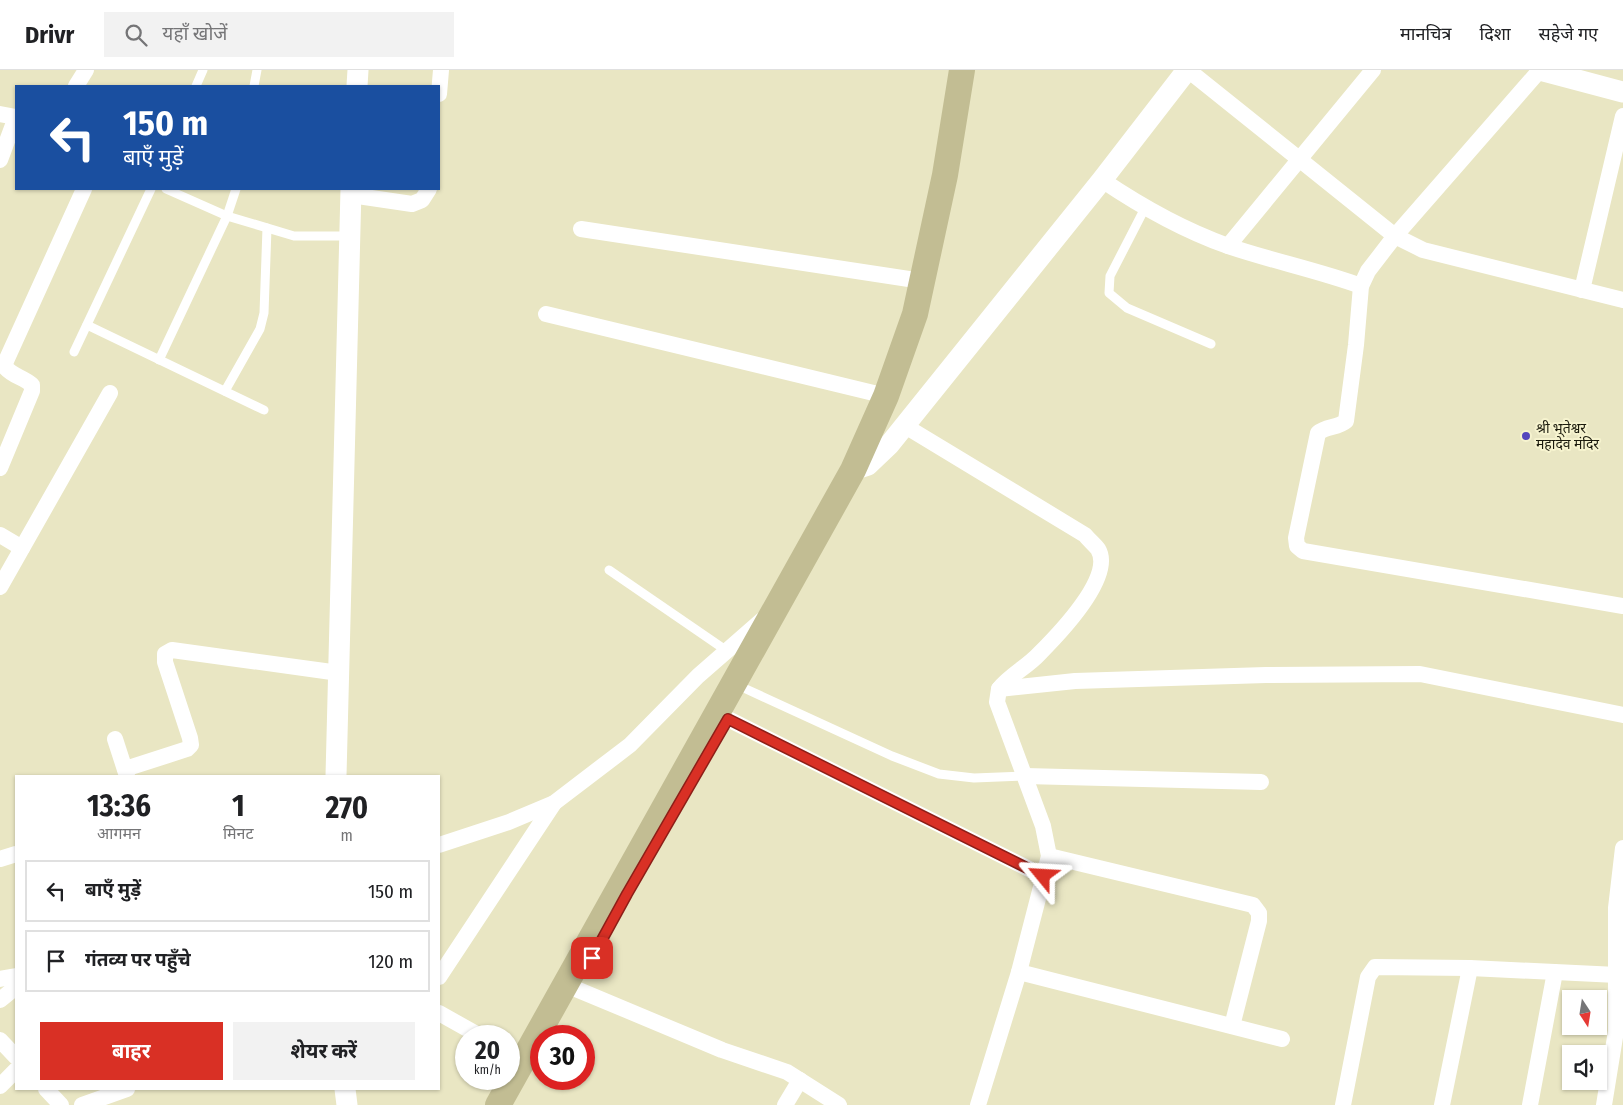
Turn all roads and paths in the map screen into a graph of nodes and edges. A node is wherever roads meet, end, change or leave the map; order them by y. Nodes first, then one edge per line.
1 (86, 70) edge
2 (203, 70) edge
3 (257, 70) edge
4 (358, 70) edge
5 (441, 70) edge
6 (962, 70) edge
7 (977, 70) edge
8 (1188, 70) edge
9 (1373, 70) edge
10 (1540, 70) edge
11 (77, 85) edge
12 (196, 85) edge
13 (254, 85) edge
14 (357, 85) edge
15 (440, 85) edge
16 (1623, 92) edge
17 (11, 116) edge
18 (1623, 116) edge
19 (0, 160) edge
20 (1301, 160) junction
21 (1102, 180) junction
22 (84, 190) edge
23 (151, 190) edge
24 (168, 190) edge
25 (236, 190) edge
26 (428, 190) edge
27 (351, 192) edge
28 (1145, 208) junction
29 (227, 216) junction
30 (267, 228) junction
31 (581, 229) dead end
32 (349, 236) junction
33 (1395, 236) junction
34 (1228, 246) junction
35 (922, 281) junction
36 (1361, 286) junction
37 (1582, 290) junction
38 (1623, 300) edge
39 (546, 314) dead end
40 (86, 326) junction
41 (1211, 344) dead end
42 (74, 352) dead end
43 (160, 360) junction
44 (225, 391) junction
45 (110, 393) dead end
46 (886, 396) junction
47 (264, 410) dead end
48 (905, 426) junction
49 (2, 460) edge
50 (860, 468) junction
51 (0, 535) edge
52 (22, 548) junction
53 (609, 570) dead end
54 (0, 587) edge
55 (780, 604) junction
56 (1623, 606) edge
57 (727, 651) junction
58 (339, 674) junction
59 (746, 689) junction
60 (999, 689) junction
61 (1623, 715) edge
62 (728, 719) junction
63 (116, 739) dead end
64 (126, 773) edge
65 (336, 775) edge
66 (1024, 776) junction
67 (1261, 782) dead end
68 (554, 803) junction
69 (440, 845) edge
70 (1623, 848) edge
71 (15, 854) edge
72 (1049, 856) junction
73 (0, 859) edge
74 (1043, 876) junction
75 (621, 895) junction
76 (1619, 920) edge
77 (1470, 968) junction
78 (1019, 972) junction
79 (1555, 972) junction
80 (440, 974) edge
81 (1617, 975) junction
82 (15, 976) edge
83 (0, 980) edge
84 (15, 988) edge
85 (576, 988) junction
86 (0, 1000) edge
87 (440, 1014) edge
88 (460, 1025) edge
89 (556, 1025) edge
90 (1232, 1026) junction
91 (1282, 1039) dead end
92 (0, 1040) edge
93 (15, 1058) edge
94 (527, 1058) edge
95 (800, 1080) junction
96 (0, 1086) edge
97 (47, 1090) edge
98 (125, 1090) edge
99 (345, 1090) edge
100 (61, 1105) edge
101 (82, 1105) edge
102 (347, 1105) edge
103 (498, 1105) edge
104 (514, 1105) edge
105 (785, 1105) edge
106 (839, 1105) edge
107 (978, 1105) edge
108 (1343, 1105) edge
109 (1442, 1105) edge
110 (1530, 1105) edge
111 (1604, 1105) edge

1 - 11 street
2 - 12 lane
3 - 13 lane
4 - 14 street
5 - 15 street
6 - 35 main road
7 - 50 main road
8 - 20 street
8 - 21 street
9 - 20 street
10 - 16 street
10 - 33 street
17 - 19 street
18 - 37 street
20 - 33 street
20 - 34 street
21 - 28 street
21 - 48 street
22 - 49 street
23 - 40 lane
24 - 29 lane
25 - 29 lane
26 - 27 street
27 - 32 street
28 - 34 street
28 - 41 lane
29 - 30 lane
29 - 43 lane
30 - 32 lane
30 - 44 lane
31 - 35 street
32 - 58 street
33 - 36 street
33 - 37 street
34 - 36 street
35 - 46 main road
36 - 56 street
37 - 38 street
39 - 46 street
40 - 42 lane
40 - 43 lane
43 - 44 lane
44 - 47 lane
45 - 52 street
46 - 50 main road
48 - 50 street
48 - 60 street
50 - 55 main road
50 - 59 main road
51 - 52 street
52 - 54 street
53 - 57 lane
55 - 57 street
55 - 75 main road
57 - 68 street
58 - 64 street
58 - 65 street
59 - 62 main road
59 - 66 lane
60 - 61 street
60 - 66 street
62 - 74 street
62 - 75 main road
63 - 64 street
66 - 67 street
66 - 72 street
68 - 69 street
68 - 80 street
70 - 76 street
71 - 73 street
72 - 74 street
72 - 90 street
74 - 78 street
75 - 85 main road
75 - 94 main road
76 - 81 street
77 - 79 street
77 - 108 street
77 - 109 street
78 - 90 street
78 - 107 street
79 - 81 street
79 - 110 street
81 - 111 street
82 - 83 street
84 - 86 street
85 - 89 main road
85 - 95 street
87 - 88 street
90 - 91 street
92 - 93 street
93 - 96 street
94 - 103 main road
94 - 104 main road
95 - 105 street
95 - 106 street
97 - 100 street
98 - 101 street
99 - 102 street

